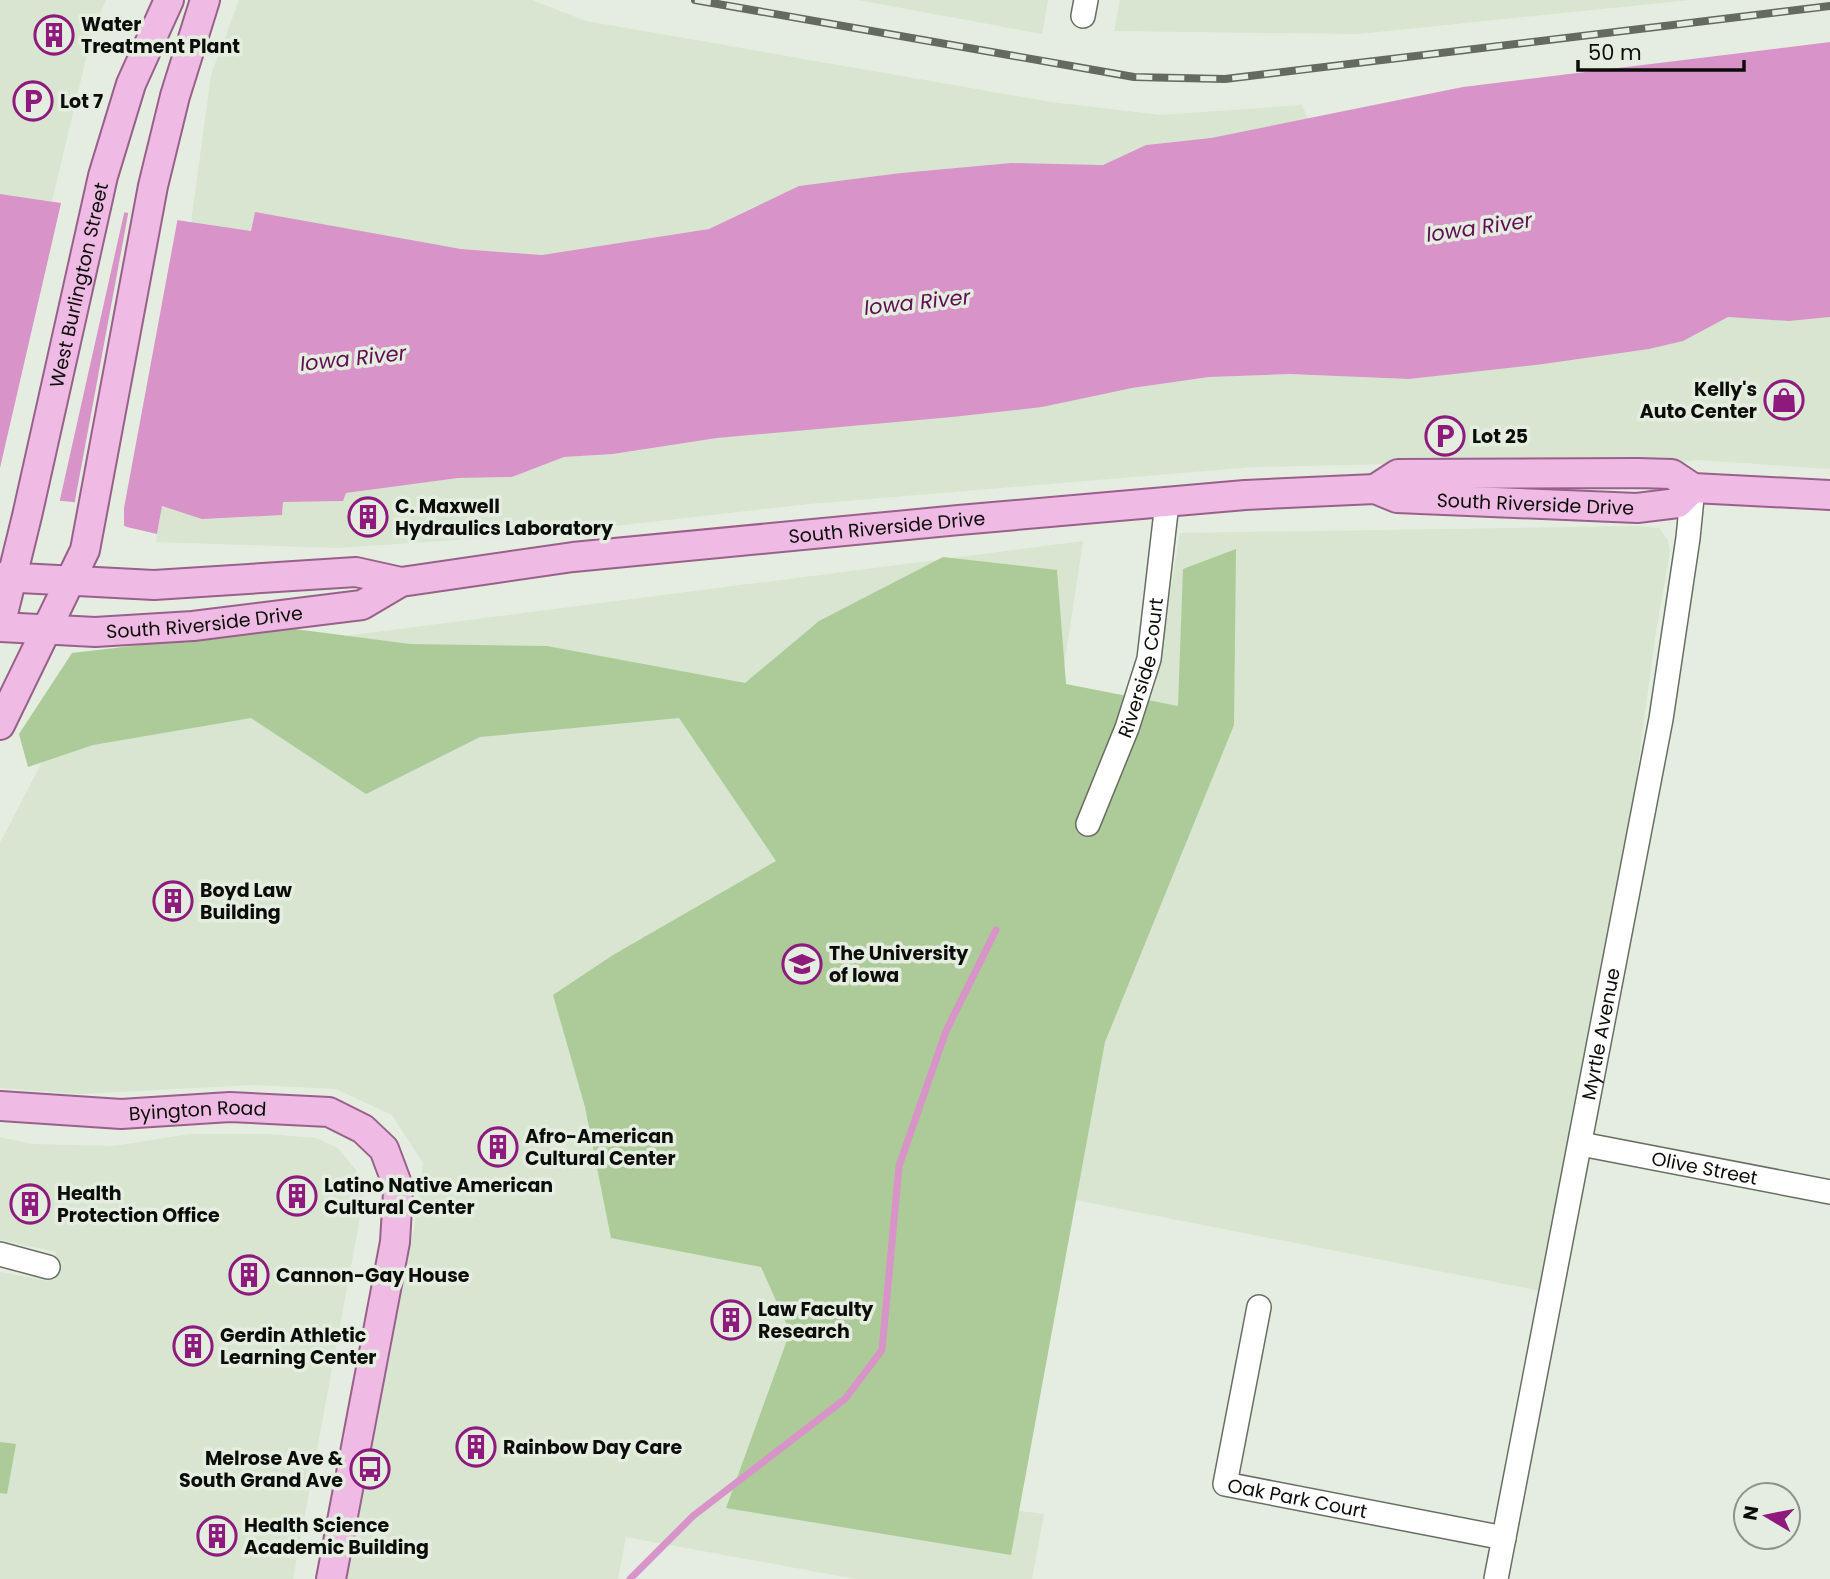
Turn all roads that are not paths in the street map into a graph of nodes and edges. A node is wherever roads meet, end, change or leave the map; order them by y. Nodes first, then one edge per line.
1 (169, 0) edge
2 (205, 0) edge
3 (1693, 488) junction
4 (1830, 495) edge
5 (1167, 503) junction
6 (6, 577) edge
7 (72, 582) junction
8 (401, 582) junction
9 (0, 626) edge
10 (48, 631) junction
11 (0, 725) edge
12 (1088, 824) dead end
13 (0, 1106) edge
14 (1581, 1144) junction
15 (1830, 1192) edge
16 (0, 1255) edge
17 (48, 1267) dead end
18 (1259, 1307) dead end
19 (1504, 1538) junction
20 (331, 1579) edge
21 (1496, 1579) edge

1 - 6 main road, West Burlington Street
2 - 7 main road
3 - 4 main road
3 - 5 main road, South Riverside Drive
3 - 14 street, Myrtle Avenue
5 - 8 main road, South Riverside Drive
5 - 12 street, Riverside Court
6 - 7 main road, South Riverside Drive
6 - 9 main road, West Burlington Street
7 - 8 main road, South Riverside Drive
7 - 10 main road
8 - 10 main road, South Riverside Drive
9 - 10 main road, South Riverside Drive
10 - 11 main road
13 - 20 main road, Byington Road
14 - 15 street, Olive Street
14 - 19 street, Myrtle Avenue
16 - 17 street
18 - 19 street, Oak Park Court
19 - 21 street, Myrtle Avenue

